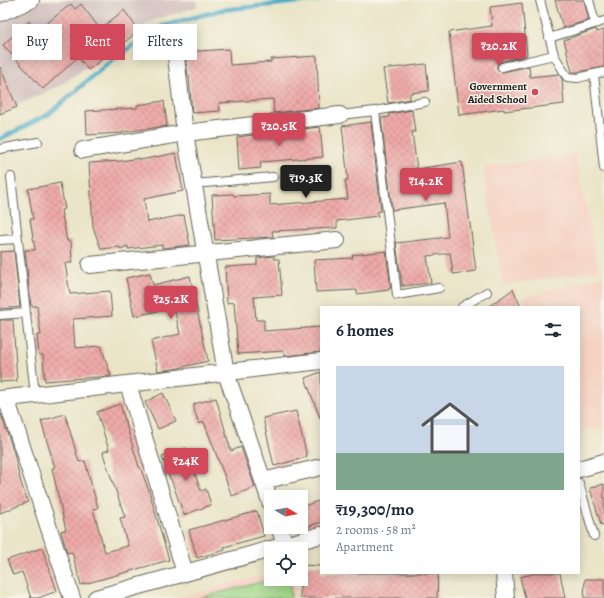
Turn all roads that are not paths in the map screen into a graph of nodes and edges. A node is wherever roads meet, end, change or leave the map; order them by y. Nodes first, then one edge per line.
1 (31, 0) edge
2 (540, 0) edge
3 (589, 0) edge
4 (0, 13) edge
5 (604, 21) edge
6 (595, 23) junction
7 (549, 38) junction
8 (554, 55) junction
9 (176, 60) edge
10 (502, 67) dead end
11 (604, 72) edge
12 (594, 74) junction
13 (425, 102) dead end
14 (375, 111) junction
15 (340, 115) joint
16 (185, 133) junction
17 (38, 142) dead end
18 (0, 149) edge
19 (83, 150) dead end
20 (604, 168) edge
21 (12, 177) dead end
22 (273, 177) dead end
23 (194, 184) junction
24 (18, 238) junction
25 (0, 240) edge
26 (337, 240) dead end
27 (206, 253) junction
28 (90, 265) dead end
29 (439, 288) dead end
30 (487, 292) dead end
31 (464, 306) edge
32 (26, 314) junction
33 (0, 316) edge
34 (320, 361) edge
35 (226, 373) junction
36 (128, 384) junction
37 (35, 395) junction
38 (3, 399) edge
39 (604, 462) edge
40 (320, 467) edge
41 (580, 469) edge
42 (263, 481) junction
43 (580, 487) edge
44 (266, 490) edge
45 (320, 535) edge
46 (594, 536) dead end
47 (293, 542) edge
48 (264, 550) edge
49 (185, 574) junction
50 (504, 574) edge
51 (72, 598) edge
52 (96, 598) edge
53 (506, 598) edge

1 - 4 street
2 - 7 lane
3 - 6 lane
5 - 6 lane
6 - 7 lane
7 - 8 lane
8 - 10 lane
8 - 12 lane
9 - 16 street
11 - 12 lane
12 - 20 lane
13 - 14 lane
14 - 15 lane
14 - 29 lane
15 - 16 street
16 - 19 street
16 - 23 street
17 - 18 lane
21 - 24 lane
22 - 23 lane
23 - 27 street
24 - 25 lane
24 - 32 lane
26 - 27 street
27 - 28 street
27 - 35 street
30 - 31 lane
32 - 33 lane
32 - 37 lane
34 - 35 street
35 - 36 street
35 - 42 street
36 - 37 street
36 - 49 street
37 - 38 street
38 - 51 street
39 - 41 street
40 - 42 street
42 - 44 street
43 - 46 lane
45 - 47 street
48 - 49 street
49 - 52 street
50 - 53 street

